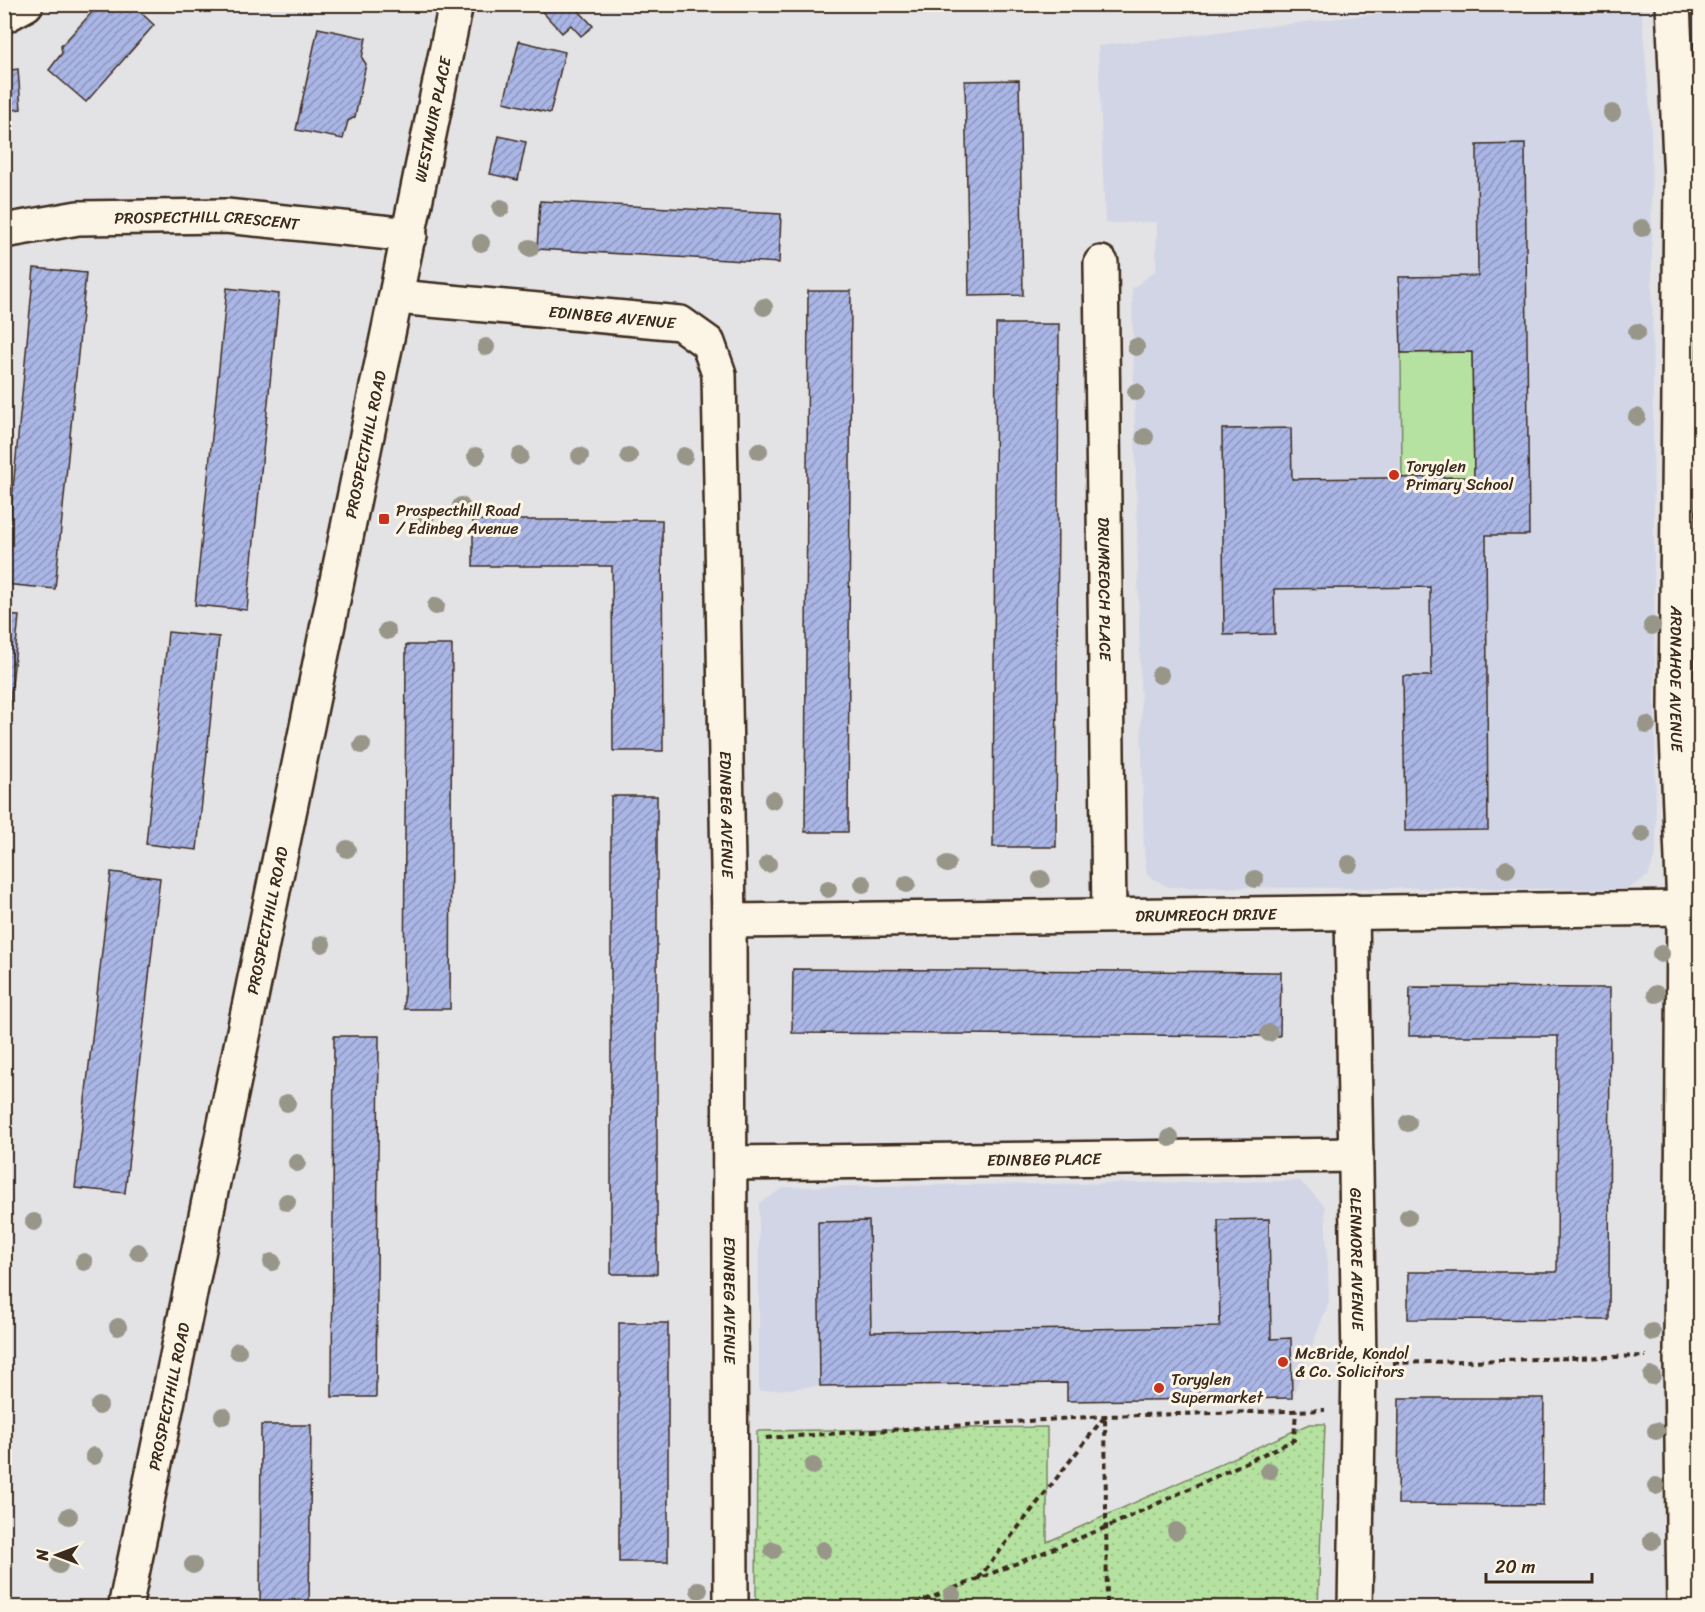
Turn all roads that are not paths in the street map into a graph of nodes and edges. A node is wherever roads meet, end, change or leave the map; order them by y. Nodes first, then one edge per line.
1 (26, 4) edge
2 (456, 4) edge
3 (1673, 4) edge
4 (4, 16) edge
5 (1691, 182) edge
6 (4, 231) edge
7 (410, 235) junction
8 (1101, 263) dead end
9 (397, 297) junction
10 (1688, 709) edge
11 (1684, 908) junction
12 (1352, 911) junction
13 (1109, 915) junction
14 (729, 921) junction
15 (1356, 1155) junction
16 (730, 1163) junction
17 (125, 1608) edge
18 (731, 1608) edge
19 (1354, 1608) edge
20 (1684, 1608) edge

1 - 4 street
2 - 7 street, WESTMUIR PLACE
3 - 5 street, ARDNAHOE AVENUE
5 - 10 street, ARDNAHOE AVENUE
6 - 7 street, PROSPECTHILL CRESCENT
7 - 9 street, PROSPECTHILL ROAD
8 - 13 street, DRUMREOCH PLACE
9 - 14 street, EDINBEG AVENUE
9 - 17 street, PROSPECTHILL ROAD
10 - 11 street, ARDNAHOE AVENUE
11 - 12 street, DRUMREOCH DRIVE
11 - 20 street, ARDNAHOE AVENUE
12 - 13 street, DRUMREOCH DRIVE
12 - 15 street, GLENMORE AVENUE
13 - 14 street, DRUMREOCH DRIVE
14 - 16 street, EDINBEG AVENUE
15 - 16 street, EDINBEG PLACE
15 - 19 street, GLENMORE AVENUE
16 - 18 street, EDINBEG AVENUE

